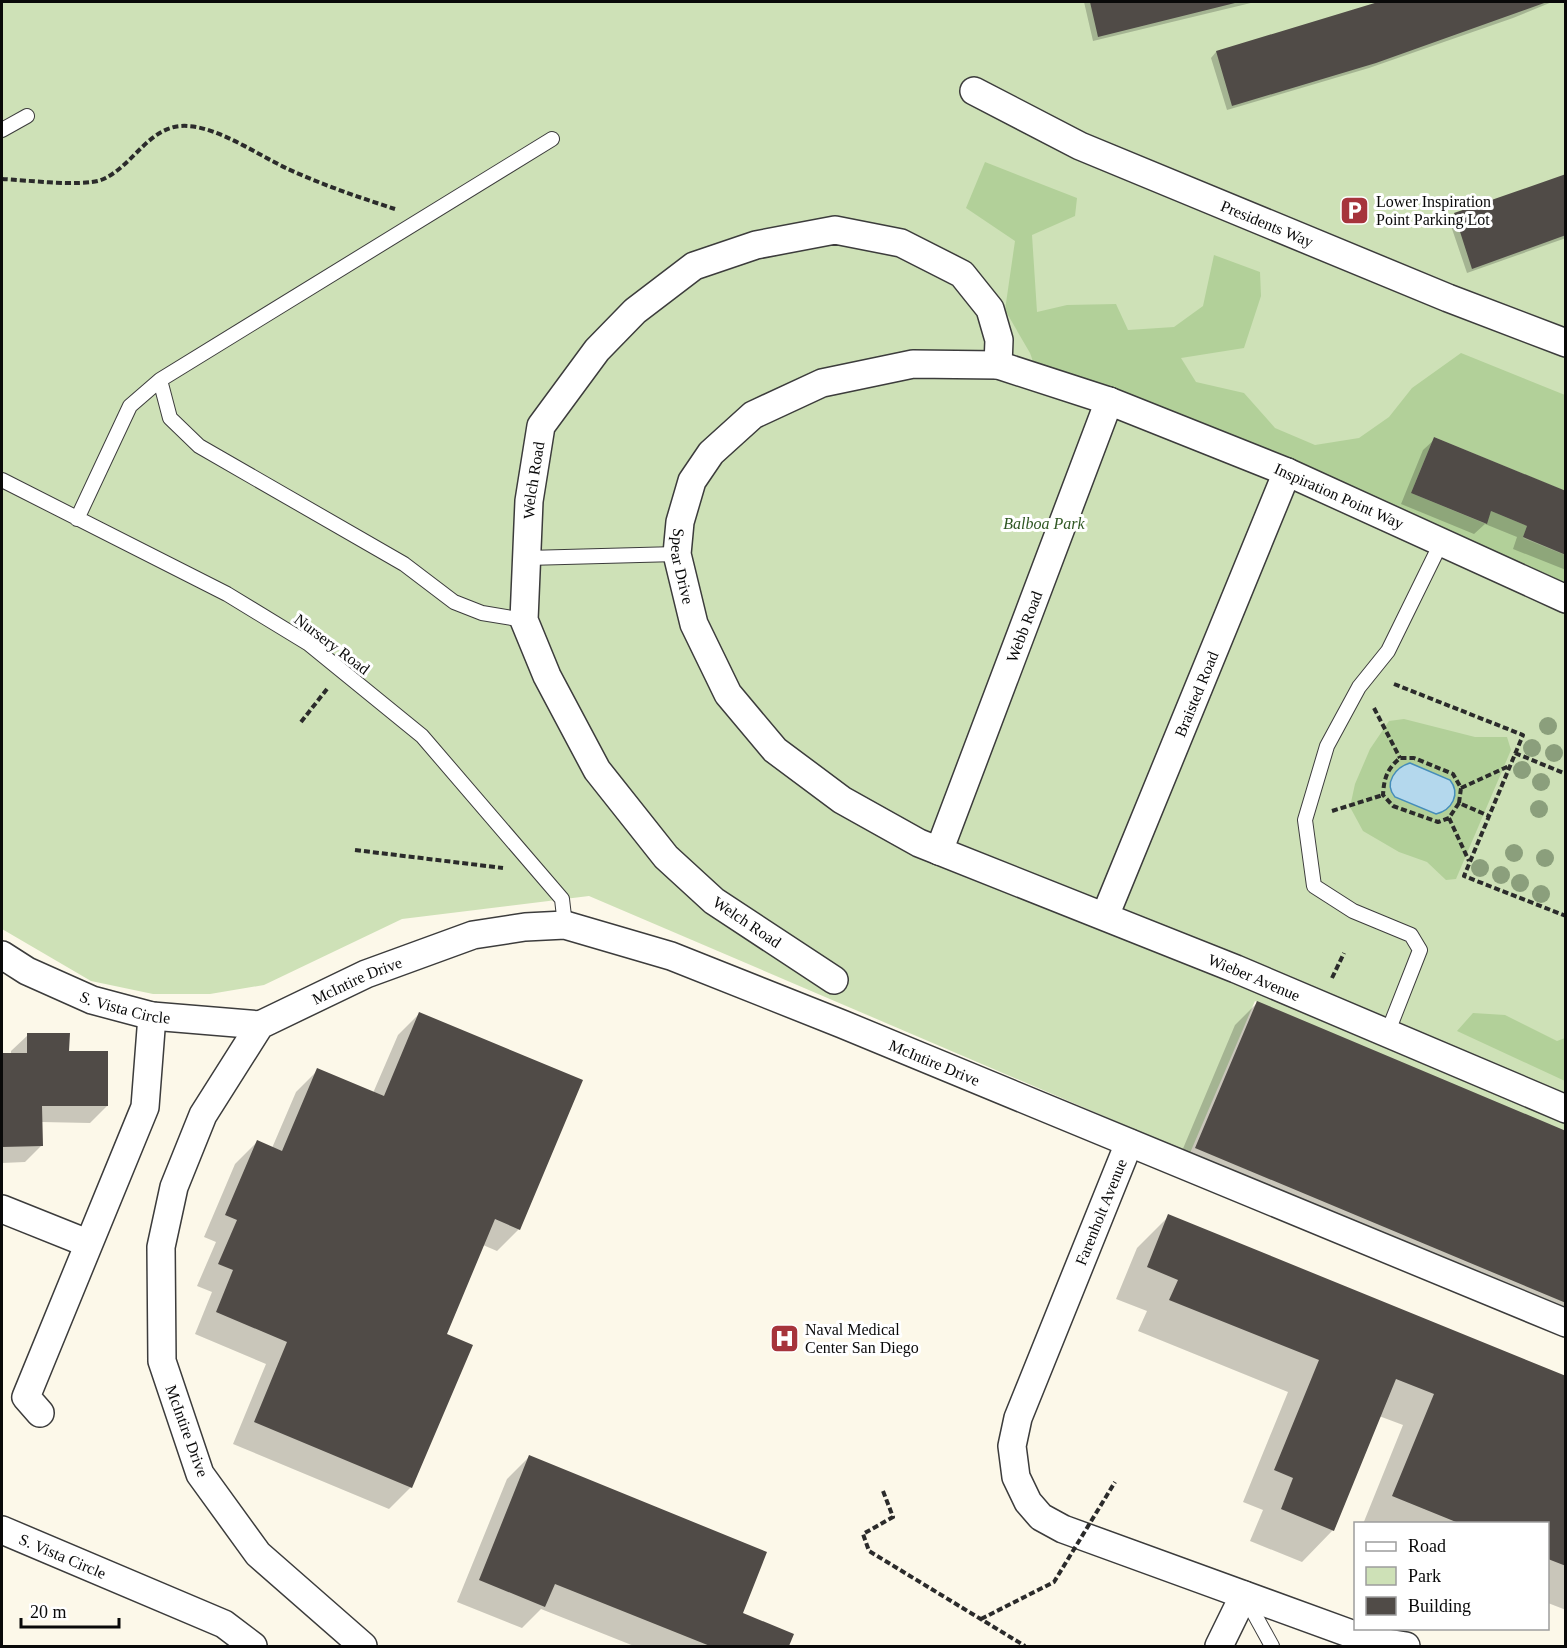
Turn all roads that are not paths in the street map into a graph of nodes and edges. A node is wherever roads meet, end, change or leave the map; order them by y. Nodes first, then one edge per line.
1 (974, 91) dead end
2 (27, 116) dead end
3 (2, 130) edge
4 (552, 139) dead end
5 (1566, 343) edge
6 (998, 365) junction
7 (160, 380) junction
8 (1109, 401) junction
9 (1287, 472) junction
10 (2, 480) edge
11 (77, 519) junction
12 (1441, 543) junction
13 (677, 554) junction
14 (527, 558) junction
15 (1566, 599) edge
16 (524, 620) junction
17 (939, 851) junction
18 (1105, 916) junction
19 (565, 925) junction
20 (2, 955) edge
21 (834, 980) dead end
22 (152, 1016) junction
23 (260, 1025) junction
24 (1387, 1034) junction
25 (1566, 1109) edge
26 (1129, 1143) junction
27 (2, 1209) edge
28 (87, 1243) junction
29 (1566, 1323) edge
30 (40, 1413) dead end
31 (2, 1530) edge
32 (1244, 1595) junction
33 (252, 1646) edge
34 (363, 1647) edge
35 (1220, 1647) edge
36 (1272, 1647) edge
37 (1406, 1647) edge

1 - 5 street, Presidents Way
2 - 3 lane
4 - 7 lane
6 - 8 street, Spear Drive
6 - 13 street, Spear Drive
6 - 14 street, Welch Road
7 - 11 lane
7 - 16 lane
8 - 9 street, Inspiration Point Way
8 - 17 street, Webb Road
9 - 12 street, Inspiration Point Way
9 - 18 street, Braisted Road
10 - 11 lane, Nursery Road
11 - 19 lane, Nursery Road
12 - 15 street, Inspiration Point Way
12 - 24 lane
13 - 14 lane
13 - 17 street, Spear Drive
14 - 16 street, Welch Road
16 - 21 street, Welch Road
17 - 18 street, Wieber Avenue
18 - 24 street, Wieber Avenue
19 - 23 street, McIntire Drive
19 - 26 street, McIntire Drive
20 - 22 street, S. Vista Circle
22 - 23 street, S. Vista Circle
22 - 28 street
23 - 34 street, McIntire Drive
24 - 25 street, Wieber Avenue
26 - 29 street, Farenholt Avenue
26 - 32 street, Farenholt Avenue
27 - 28 street
28 - 30 street
31 - 33 street, S. Vista Circle
32 - 35 street
32 - 36 lane
32 - 37 street, Farenholt Avenue

